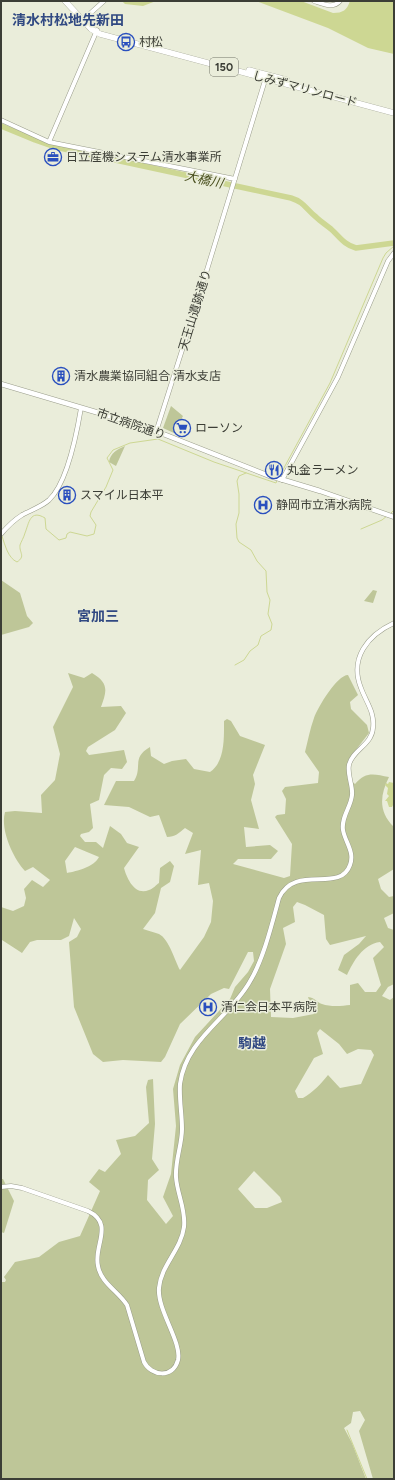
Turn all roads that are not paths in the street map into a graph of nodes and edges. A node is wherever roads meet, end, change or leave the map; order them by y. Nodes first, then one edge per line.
1 (65, 1) edge
2 (70, 1) edge
3 (104, 1) edge
4 (314, 1) edge
5 (340, 1) edge
6 (85, 18) junction
7 (96, 31) junction
8 (266, 76) junction
9 (394, 110) edge
10 (394, 113) edge
11 (1, 120) edge
12 (49, 142) junction
13 (234, 180) junction
14 (394, 253) edge
15 (1, 384) edge
16 (81, 408) junction
17 (156, 432) junction
18 (282, 480) junction
19 (394, 517) edge
20 (1, 534) edge
21 (394, 623) edge
22 (1, 1187) edge

1 - 7 highway, しみずマリンロード / 150
2 - 6 highway
3 - 6 street
4 - 5 street
6 - 7 highway
7 - 8 highway, しみずマリンロード / 150
7 - 12 street
8 - 9 highway, しみずマリンロード / 150
8 - 10 highway, しみずマリンロード / 150
8 - 13 street
11 - 12 street
12 - 13 street
13 - 17 street, 天王山遺跡通り
14 - 18 street
15 - 16 main road, 市立病院通り
16 - 17 main road, 市立病院通り
16 - 20 street
17 - 18 main road, 市立病院通り
18 - 19 main road, 市立病院通り
21 - 22 street

